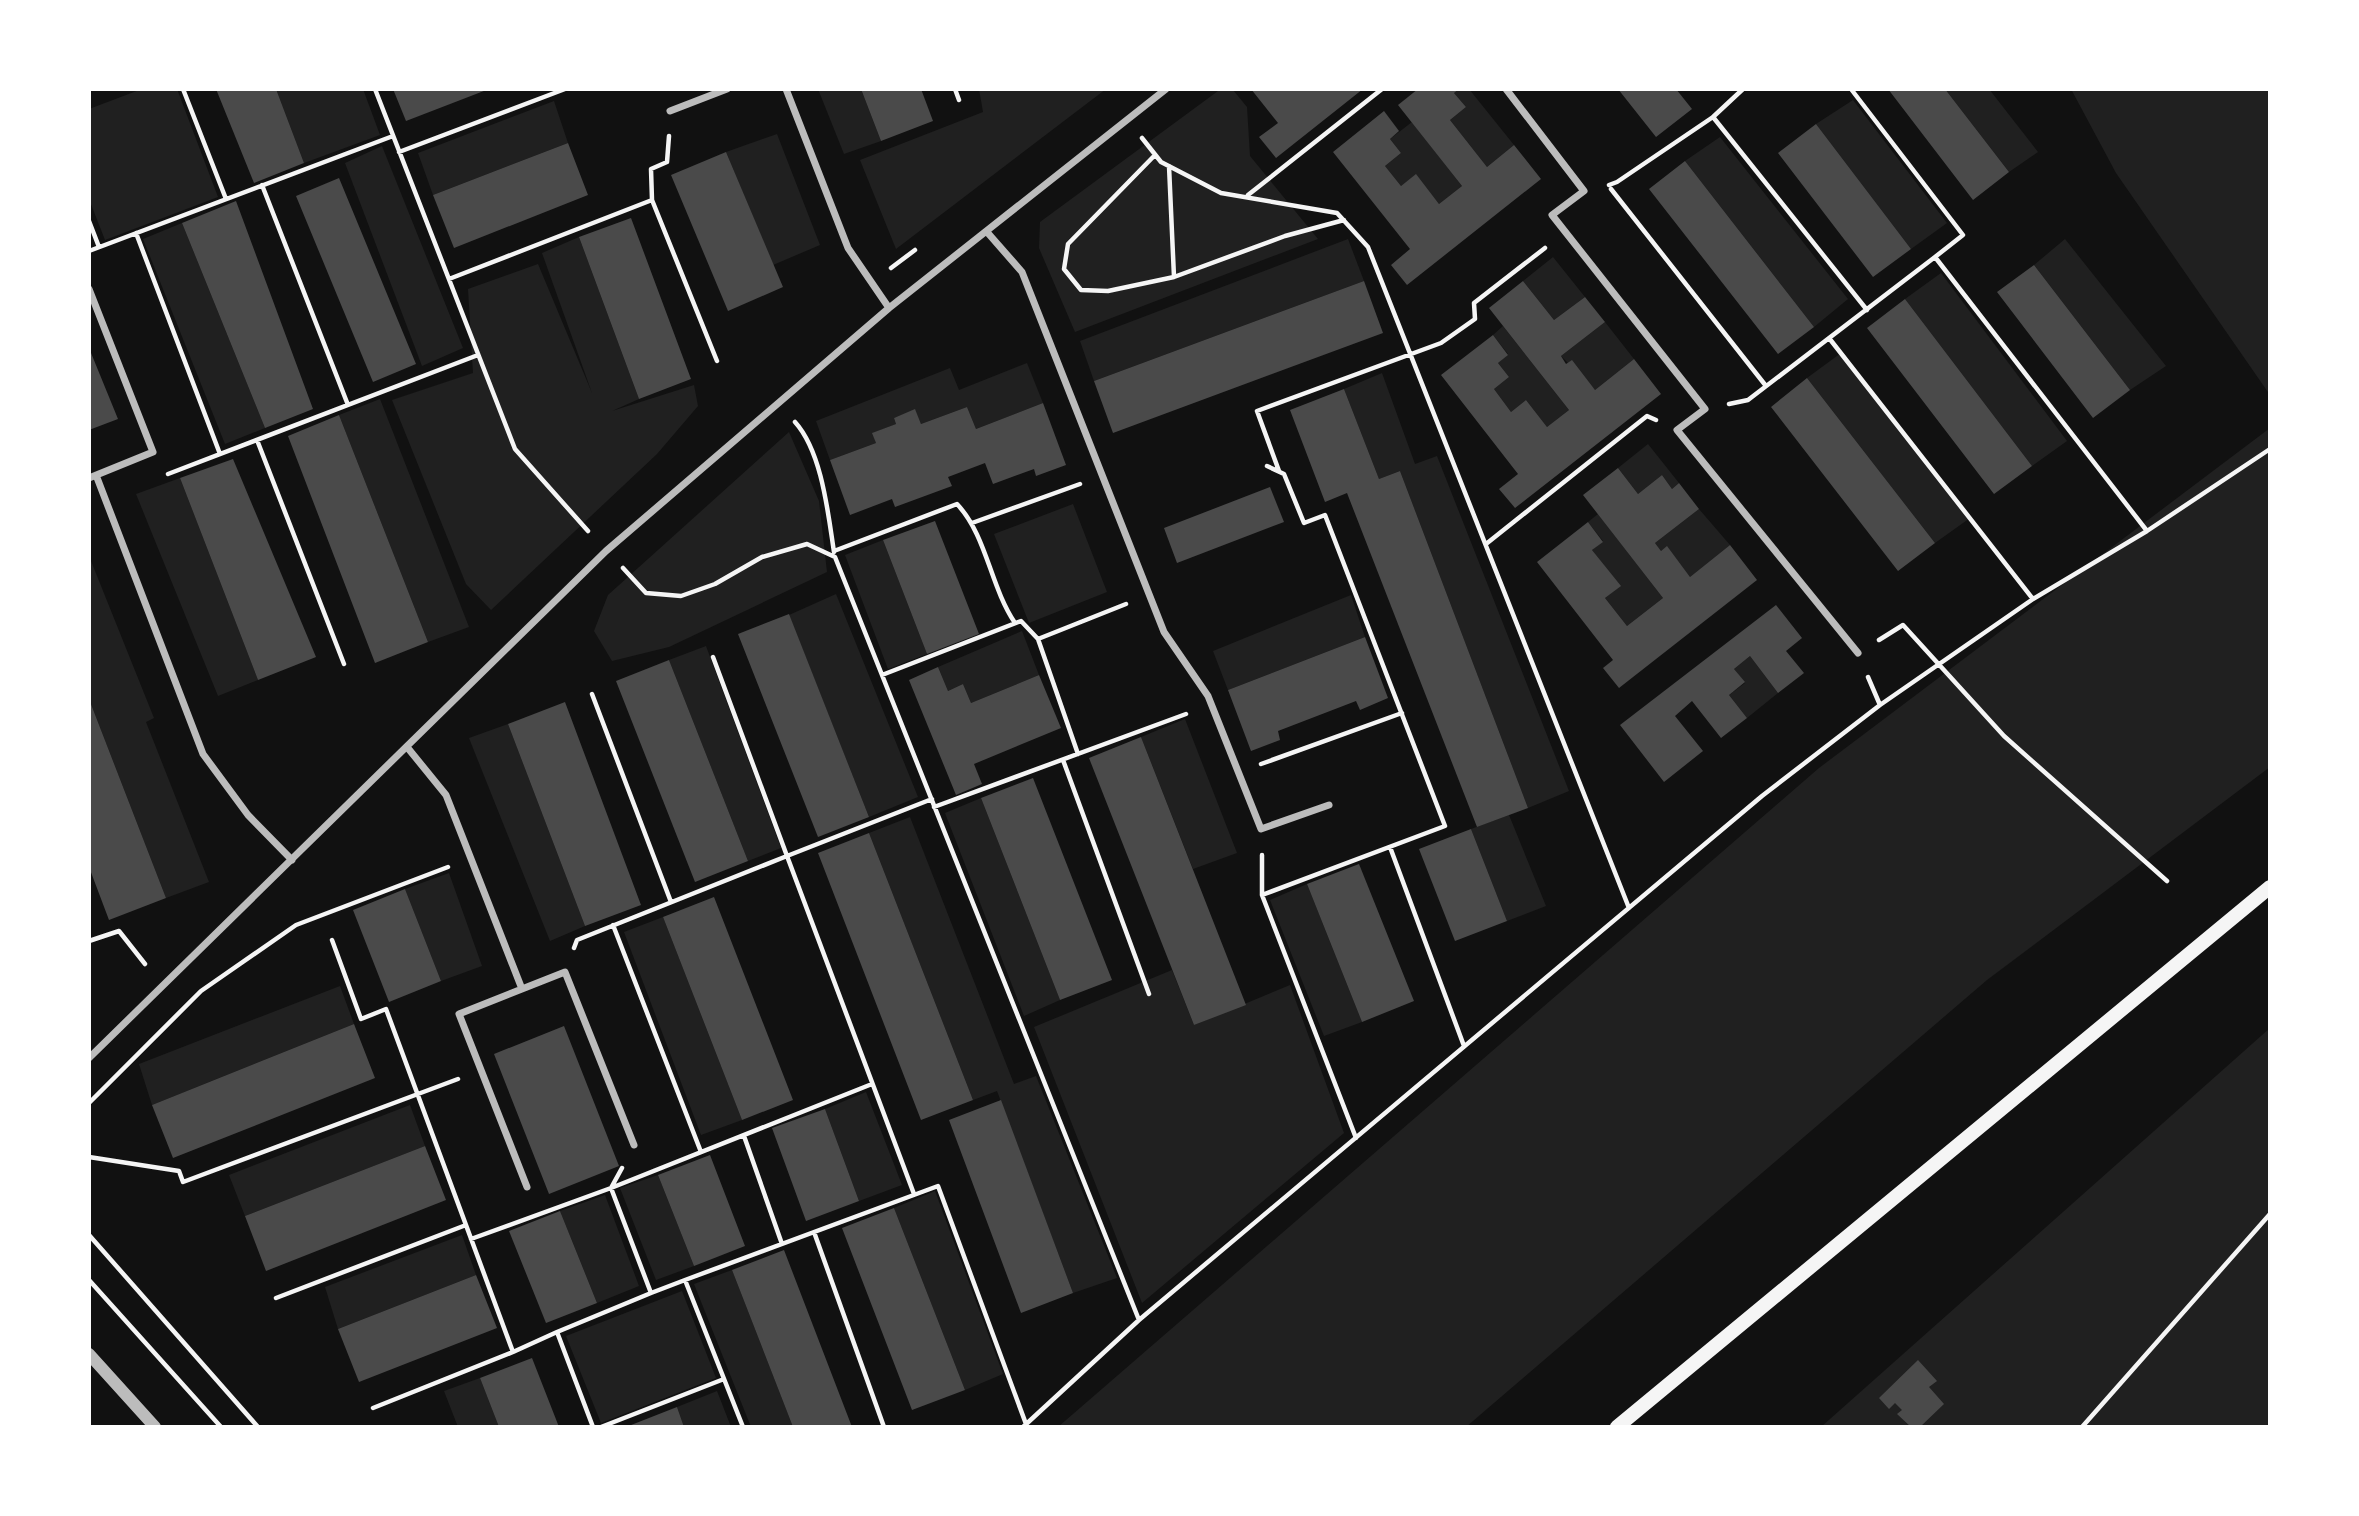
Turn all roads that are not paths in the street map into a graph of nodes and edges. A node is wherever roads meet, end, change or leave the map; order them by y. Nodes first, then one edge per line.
1 (727, 89) edge
2 (786, 89) edge
3 (1166, 89) edge
4 (1506, 89) edge
5 (670, 111) road end
6 (987, 232) junction
7 (89, 289) edge
8 (889, 308) junction
9 (93, 476) edge
10 (1858, 653) road end
11 (407, 747) junction
12 (1329, 805) dead end
13 (292, 860) junction
14 (2270, 887) edge
15 (522, 989) junction
16 (89, 1058) edge
17 (634, 1145) road end
18 (527, 1188) dead end
19 (89, 1354) edge
20 (155, 1427) edge
21 (1616, 1427) edge

1 - 5 street
2 - 8 street
3 - 6 street
4 - 10 street
6 - 8 street
6 - 12 street
7 - 9 street
8 - 11 street
9 - 13 street
11 - 13 street
11 - 15 street
13 - 16 street
14 - 21 main road
15 - 17 street
15 - 18 street
19 - 20 street

